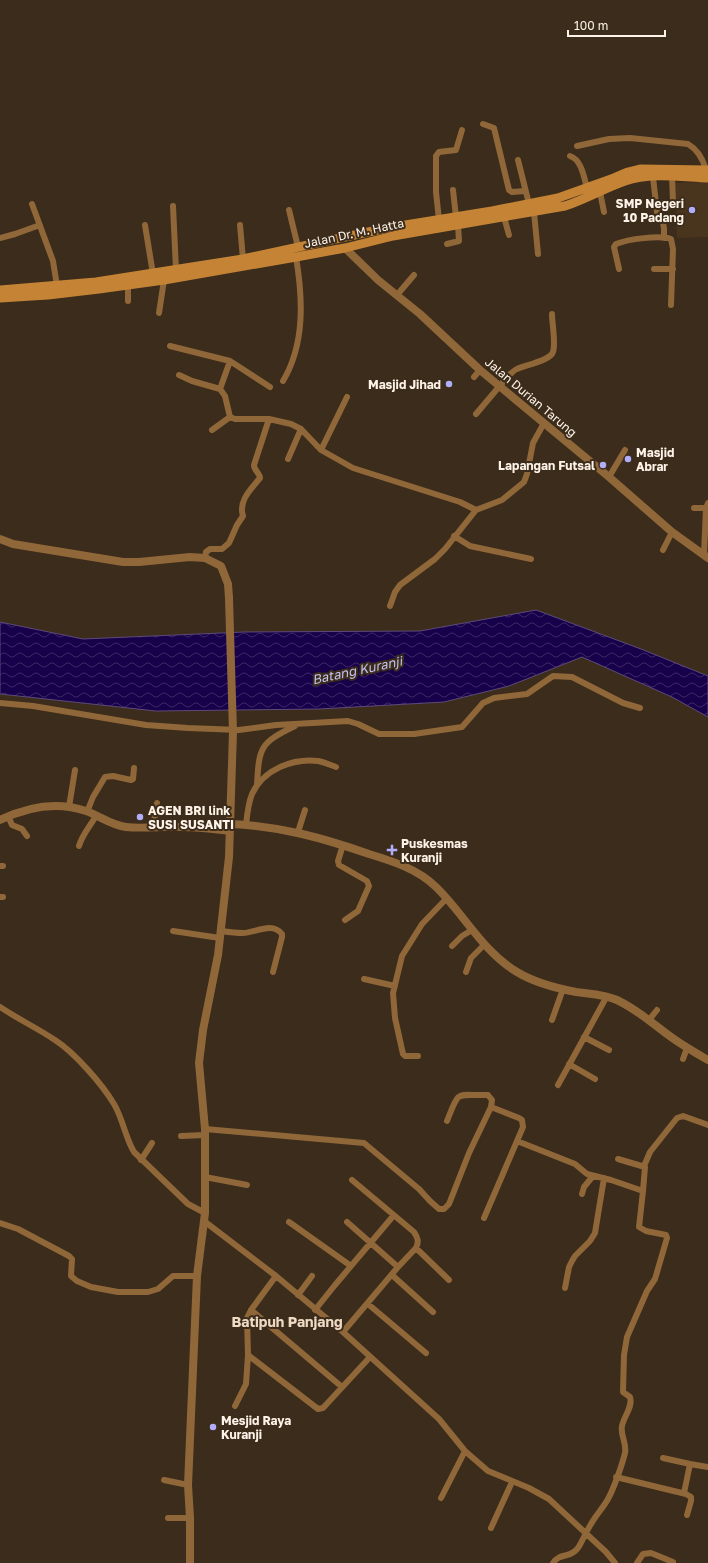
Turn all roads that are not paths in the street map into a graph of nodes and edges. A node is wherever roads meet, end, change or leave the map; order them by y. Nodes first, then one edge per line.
1 (483, 124) dead end
2 (462, 130) dead end
3 (577, 146) dead end
4 (570, 156) dead end
5 (518, 160) dead end
6 (707, 172) edge
7 (672, 176) junction
8 (653, 177) junction
9 (587, 188) junction
10 (452, 190) dead end
11 (525, 191) junction
12 (600, 192) junction
13 (673, 202) dead end
14 (32, 204) dead end
15 (172, 206) dead end
16 (532, 208) junction
17 (289, 210) dead end
18 (604, 212) dead end
19 (504, 217) junction
20 (439, 220) junction
21 (457, 221) junction
22 (40, 225) junction
23 (145, 225) dead end
24 (240, 225) dead end
25 (421, 227) junction
26 (509, 235) dead end
27 (0, 238) edge
28 (664, 238) junction
29 (447, 244) dead end
30 (298, 247) junction
31 (345, 248) junction
32 (538, 254) dead end
33 (296, 257) junction
34 (243, 259) junction
35 (619, 269) dead end
36 (654, 269) dead end
37 (673, 269) junction
38 (176, 270) junction
39 (153, 274) junction
40 (414, 275) dead end
41 (164, 280) junction
42 (130, 283) junction
43 (57, 286) junction
44 (0, 290) edge
45 (397, 295) junction
46 (2, 299) edge
47 (128, 301) dead end
48 (671, 305) dead end
49 (159, 313) dead end
50 (552, 314) dead end
51 (170, 346) dead end
52 (230, 361) junction
53 (480, 370) junction
54 (179, 375) dead end
55 (474, 377) dead end
56 (283, 381) dead end
57 (501, 386) junction
58 (270, 387) dead end
59 (220, 389) junction
60 (347, 397) dead end
61 (476, 414) dead end
62 (230, 417) junction
63 (269, 418) junction
64 (544, 423) junction
65 (301, 429) junction
66 (212, 430) dead end
67 (321, 450) junction
68 (625, 450) dead end
69 (288, 459) dead end
70 (609, 477) junction
71 (707, 506) edge
72 (694, 508) dead end
73 (476, 510) junction
74 (672, 532) junction
75 (454, 536) junction
76 (0, 539) edge
77 (663, 550) dead end
78 (706, 556) edge
79 (205, 558) junction
80 (531, 559) dead end
81 (390, 606) dead end
82 (0, 703) edge
83 (640, 708) dead end
84 (299, 724) junction
85 (336, 767) dead end
86 (134, 768) dead end
87 (75, 770) dead end
88 (258, 785) junction
89 (158, 803) dead end
90 (69, 807) junction
91 (305, 810) dead end
92 (87, 812) junction
93 (8, 816) junction
94 (96, 816) junction
95 (0, 820) edge
96 (246, 825) junction
97 (153, 827) junction
98 (230, 827) junction
99 (298, 832) junction
100 (27, 836) dead end
101 (343, 845) junction
102 (79, 846) dead end
103 (446, 898) junction
104 (345, 920) dead end
105 (472, 930) junction
106 (173, 931) dead end
107 (220, 934) junction
108 (484, 945) junction
109 (452, 946) dead end
110 (273, 972) dead end
111 (466, 972) dead end
112 (364, 979) dead end
113 (395, 986) junction
114 (563, 989) junction
115 (607, 996) junction
116 (0, 1007) edge
117 (657, 1010) dead end
118 (552, 1020) dead end
119 (649, 1020) junction
120 (584, 1037) junction
121 (687, 1048) junction
122 (609, 1050) dead end
123 (418, 1056) dead end
124 (683, 1059) dead end
125 (708, 1060) edge
126 (569, 1064) junction
127 (596, 1078) dead end
128 (558, 1085) dead end
129 (491, 1107) junction
130 (447, 1121) dead end
131 (708, 1125) edge
132 (205, 1132) junction
133 (181, 1136) dead end
134 (518, 1141) junction
135 (152, 1143) dead end
136 (618, 1159) dead end
137 (141, 1160) junction
138 (644, 1166) junction
139 (593, 1176) junction
140 (205, 1177) junction
141 (604, 1178) junction
142 (352, 1180) dead end
143 (247, 1185) dead end
144 (643, 1191) junction
145 (582, 1194) dead end
146 (394, 1215) junction
147 (204, 1217) junction
148 (484, 1218) dead end
149 (289, 1222) dead end
150 (347, 1222) dead end
151 (0, 1223) edge
152 (370, 1243) junction
153 (416, 1248) junction
154 (351, 1266) junction
155 (398, 1267) junction
156 (392, 1275) junction
157 (197, 1276) junction
158 (276, 1276) junction
159 (312, 1276) dead end
160 (449, 1280) dead end
161 (565, 1288) dead end
162 (298, 1295) junction
163 (368, 1304) junction
164 (251, 1310) junction
165 (315, 1310) junction
166 (433, 1312) dead end
167 (343, 1332) junction
168 (426, 1353) dead end
169 (248, 1355) junction
170 (370, 1357) junction
171 (342, 1387) junction
172 (235, 1406) dead end
173 (465, 1452) junction
174 (663, 1458) dead end
175 (690, 1464) junction
176 (708, 1467) edge
177 (616, 1477) junction
178 (164, 1480) dead end
179 (512, 1482) junction
180 (188, 1485) junction
181 (684, 1493) junction
182 (441, 1498) dead end
183 (687, 1515) dead end
184 (168, 1518) dead end
185 (190, 1518) junction
186 (491, 1528) dead end
187 (586, 1536) junction
188 (673, 1562) edge
189 (190, 1563) edge
190 (553, 1563) edge
191 (615, 1563) edge
192 (637, 1563) edge

1 - 11 street
2 - 20 street
3 - 6 street
4 - 9 street
5 - 11 street
6 - 7 main road, Jalan Dr. M. Hatta
6 - 9 main road, Jalan Dr. M. Hatta
7 - 8 main road, Jalan Dr. M. Hatta
7 - 13 street
8 - 12 main road, Jalan Dr. M. Hatta
8 - 28 street
9 - 16 main road, Jalan Dr. M. Hatta
10 - 21 street
11 - 16 street
12 - 16 main road, Jalan Dr. M. Hatta
12 - 18 street
14 - 22 street
15 - 38 street
16 - 19 main road, Jalan Dr. M. Hatta
16 - 21 main road, Jalan Dr. M. Hatta
16 - 32 street
17 - 30 street
19 - 21 main road, Jalan Dr. M. Hatta
19 - 26 street
20 - 21 main road, Jalan Dr. M. Hatta
20 - 25 main road, Jalan Dr. M. Hatta
21 - 25 main road, Jalan Dr. M. Hatta
21 - 29 street
22 - 27 street
22 - 43 street
23 - 39 street
24 - 34 street
25 - 30 main road, Jalan Dr. M. Hatta
25 - 31 main road, Jalan Dr. M. Hatta
28 - 35 street
28 - 37 street
30 - 34 main road, Jalan Dr. M. Hatta
31 - 33 main road, Jalan Dr. M. Hatta
31 - 45 street, Jalan Durian Tarung
33 - 41 main road, Jalan Dr. M. Hatta
33 - 56 street
34 - 38 main road, Jalan Dr. M. Hatta
36 - 37 street
37 - 48 street
38 - 39 main road, Jalan Dr. M. Hatta
39 - 42 main road, Jalan Dr. M. Hatta
40 - 45 street
41 - 42 main road, Jalan Dr. M. Hatta
41 - 49 street
42 - 43 main road, Jalan Dr. M. Hatta
42 - 46 main road, Jalan Dr. M. Hatta
42 - 47 street
43 - 44 main road, Jalan Dr. M. Hatta
45 - 53 street, Jalan Durian Tarung
50 - 57 street
51 - 52 street
52 - 58 street
52 - 59 street
53 - 55 street
53 - 57 street, Jalan Durian Tarung
54 - 59 street
57 - 61 street
57 - 64 street, Jalan Durian Tarung
59 - 62 street
60 - 67 street
62 - 63 street
62 - 66 street
63 - 65 street
63 - 79 street
64 - 70 street, Jalan Durian Tarung
64 - 73 street
65 - 67 street
65 - 69 street
67 - 73 street
68 - 70 street
70 - 74 street, Jalan Durian Tarung
71 - 72 street
71 - 78 street
73 - 75 street
74 - 77 street
74 - 78 street, Jalan Durian Tarung
75 - 80 street
75 - 81 street
76 - 79 street
79 - 98 street, bridge
82 - 84 street
83 - 84 street
84 - 88 street
85 - 88 street
86 - 92 street
87 - 90 street
88 - 96 street
89 - 97 street
90 - 92 street
90 - 93 street
91 - 99 street
92 - 94 street
93 - 95 street
93 - 100 street
94 - 97 street
94 - 102 street
96 - 98 street
96 - 99 street
97 - 98 street
98 - 107 street
99 - 101 street
101 - 103 street
101 - 104 street
103 - 105 street
103 - 113 street
105 - 108 street
105 - 109 street
106 - 107 street
107 - 110 street
107 - 132 street
108 - 111 street
108 - 114 street
112 - 113 street
113 - 123 street
114 - 115 street
114 - 118 street
115 - 119 street
115 - 120 street
116 - 137 street
117 - 119 street
119 - 121 street
120 - 122 street
120 - 126 street
121 - 124 street
121 - 125 street
126 - 127 street
126 - 128 street
129 - 130 street
129 - 132 street
129 - 134 street
131 - 138 street
132 - 133 street
132 - 140 street
134 - 139 street
134 - 148 street
135 - 137 street
136 - 138 street
137 - 147 street
138 - 144 street
139 - 141 street
139 - 145 street
140 - 143 street
140 - 147 street
141 - 144 street
141 - 161 street
142 - 146 street
144 - 177 street
146 - 152 street
146 - 153 street
147 - 157 street
147 - 158 street
149 - 154 street
150 - 152 street
151 - 157 street
152 - 154 street
152 - 155 street
153 - 155 street
153 - 160 street
154 - 165 street
155 - 156 street
156 - 163 street
156 - 166 street
157 - 180 street
158 - 162 street
158 - 164 street
159 - 162 street
162 - 165 street
163 - 167 street
163 - 168 street
164 - 169 street
164 - 171 street
165 - 167 street
167 - 170 street
169 - 171 street
169 - 172 street
170 - 171 street
170 - 173 street
173 - 179 street
173 - 182 street
174 - 175 street
175 - 176 street
175 - 181 street
177 - 181 street
177 - 187 street
178 - 180 street
179 - 186 street
179 - 187 street
180 - 185 street
181 - 183 street
184 - 185 street
185 - 189 street
187 - 190 street
187 - 191 street
188 - 192 street

